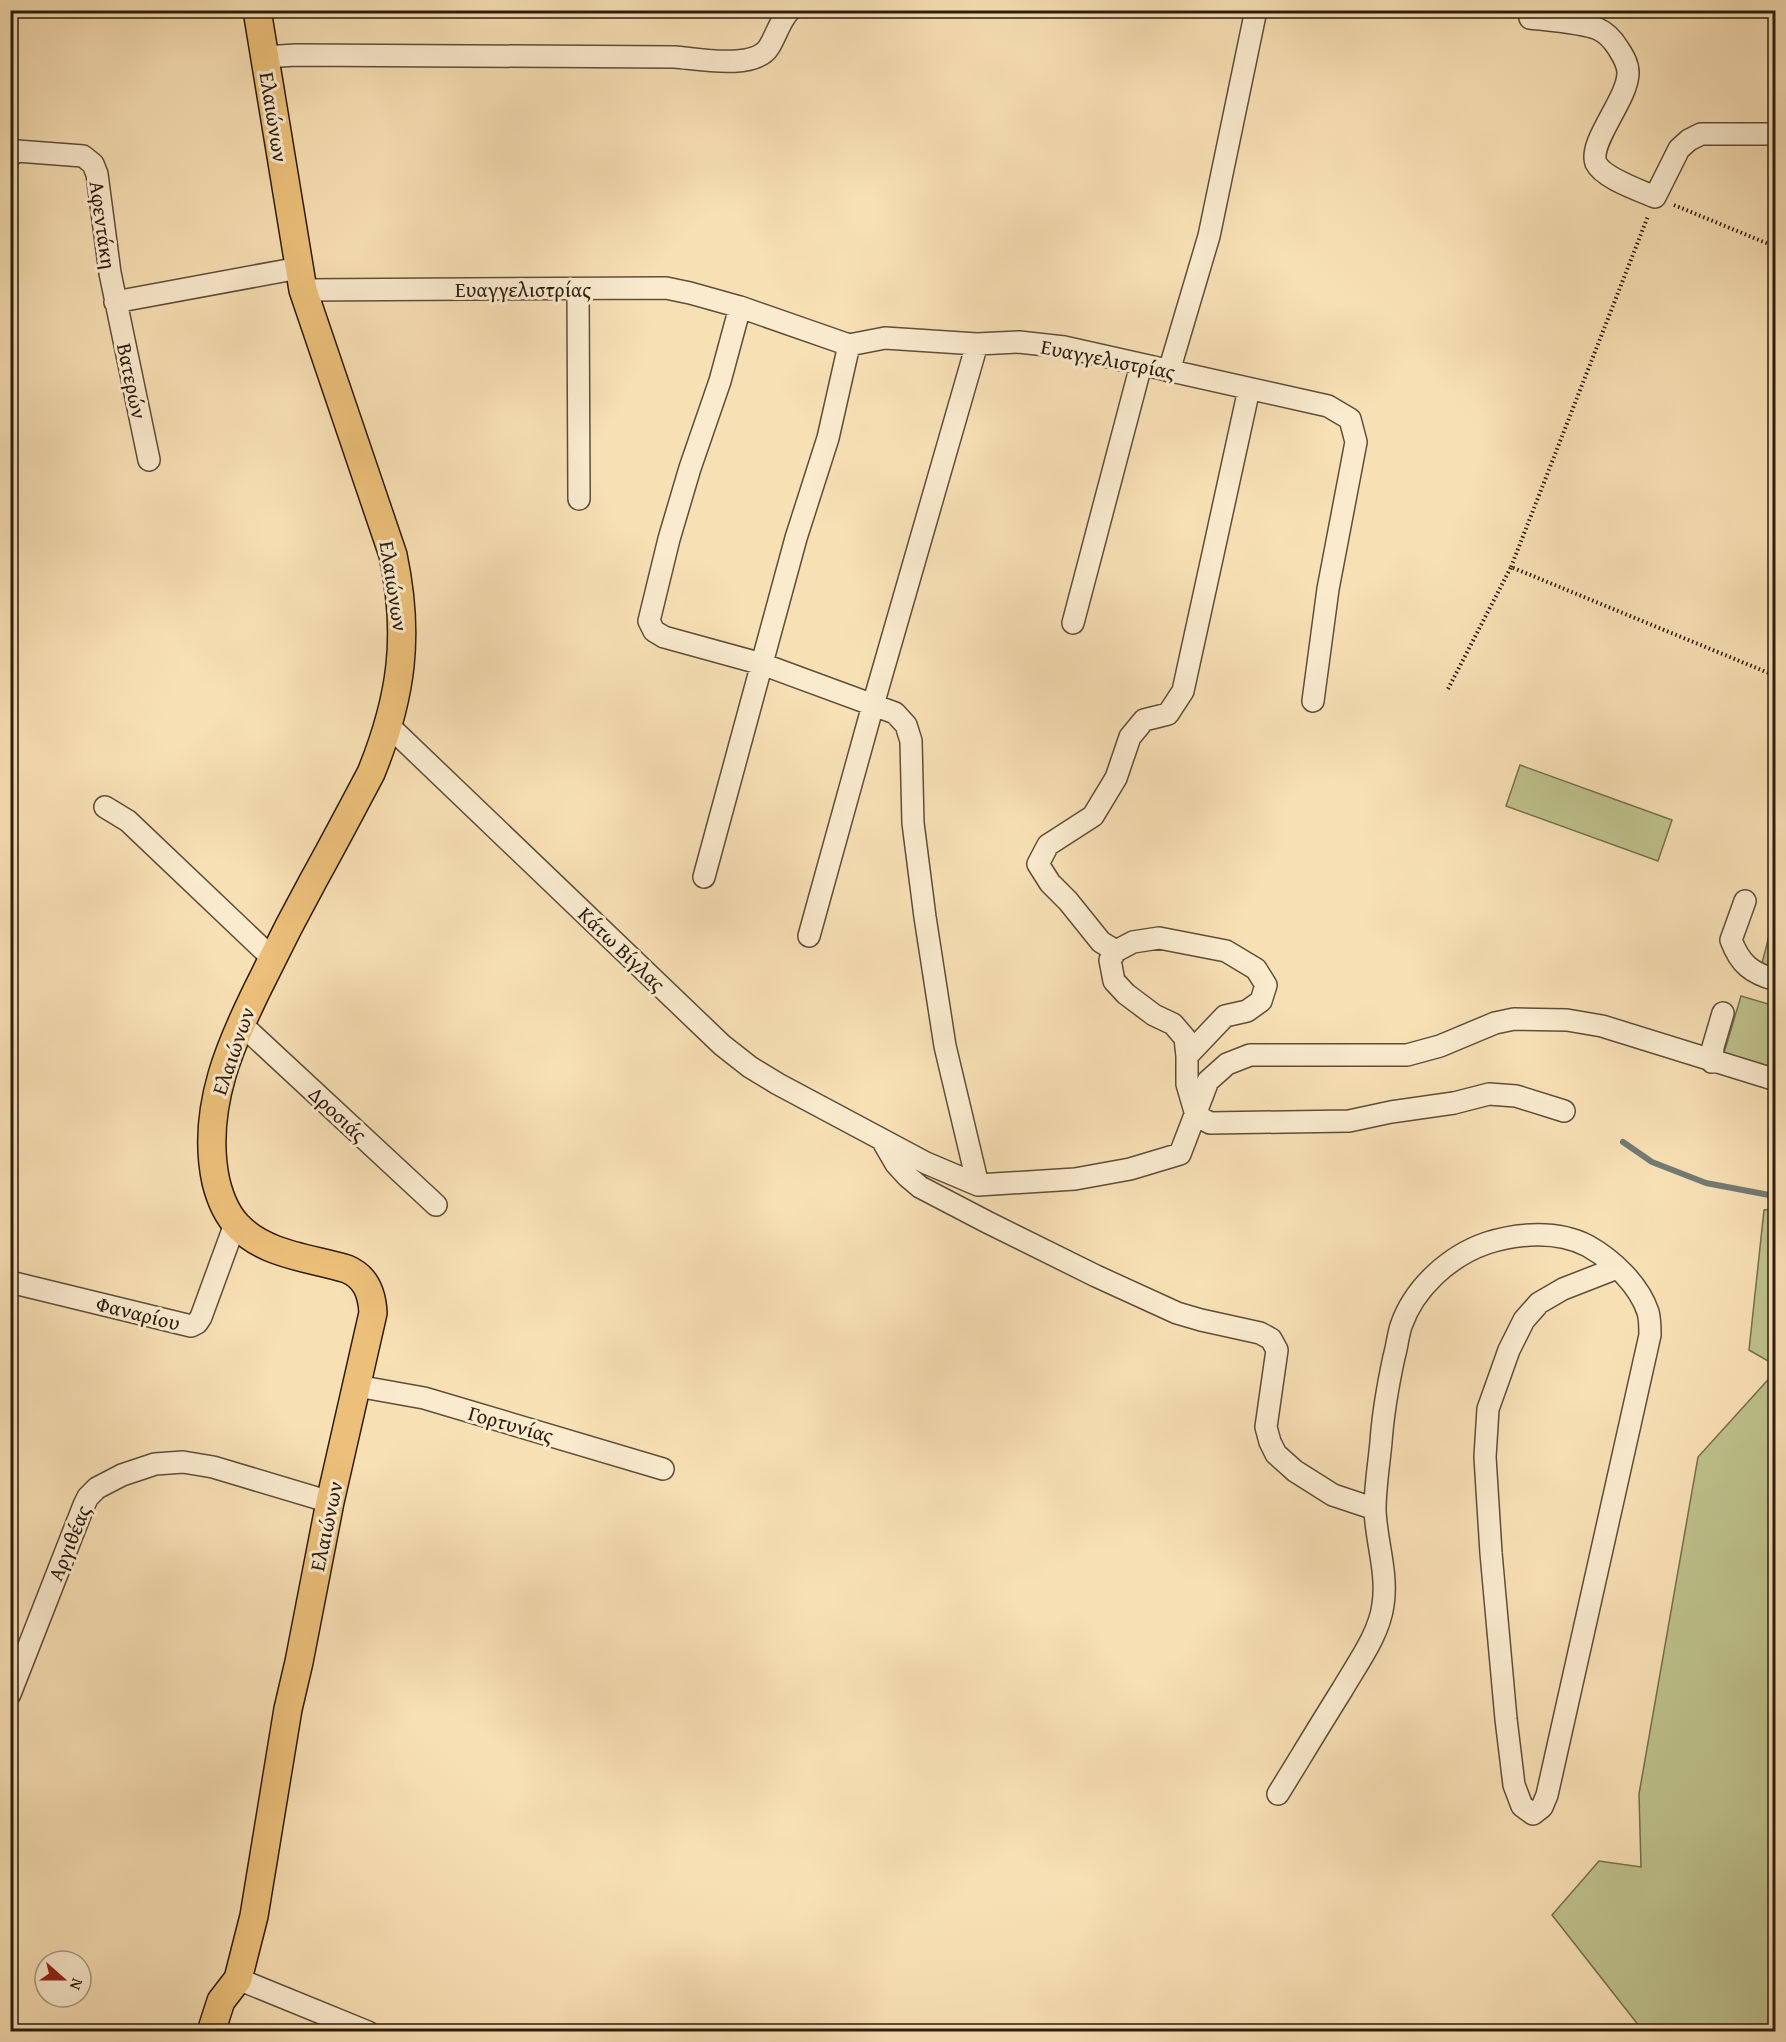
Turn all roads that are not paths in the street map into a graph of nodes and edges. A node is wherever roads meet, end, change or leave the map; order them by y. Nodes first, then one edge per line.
1 (257, 10) edge
2 (790, 10) edge
3 (1256, 10) edge
4 (1530, 18) dead end
5 (264, 57) junction
6 (1776, 134) edge
7 (10, 156) edge
8 (301, 279) junction
9 (578, 288) junction
10 (115, 302) junction
11 (740, 307) junction
12 (977, 344) junction
13 (849, 345) junction
14 (1141, 365) junction
15 (1170, 371) junction
16 (1249, 389) junction
17 (149, 460) dead end
18 (579, 499) dead end
19 (1073, 622) dead end
20 (762, 664) junction
21 (1313, 701) dead end
22 (873, 705) junction
23 (388, 725) junction
24 (105, 807) dead end
25 (704, 877) dead end
26 (1745, 901) dead end
27 (808, 936) dead end
28 (1116, 951) junction
29 (272, 958) junction
30 (1776, 980) edge
31 (1723, 1012) dead end
32 (240, 1023) junction
33 (1187, 1056) junction
34 (1712, 1062) junction
35 (1776, 1080) edge
36 (1564, 1111) dead end
37 (1196, 1115) junction
38 (881, 1139) junction
39 (978, 1185) junction
40 (436, 1205) dead end
41 (235, 1224) junction
42 (1617, 1268) junction
43 (10, 1282) edge
44 (357, 1386) junction
45 (663, 1469) dead end
46 (330, 1502) junction
47 (1375, 1509) junction
48 (15, 1670) edge
49 (10, 1694) edge
50 (1278, 1794) dead end
51 (238, 1979) junction
52 (212, 2031) edge
53 (368, 2031) edge

1 - 5 main road, Ελαιώνων
2 - 5 street
3 - 15 street
4 - 6 street
5 - 8 main road, Ελαιώνων
7 - 10 street, Αφεντάκη
8 - 9 street, Ευαγγελιστρίας
8 - 10 street, Ευαγγελιστρίας
8 - 23 main road, Ελαιώνων
9 - 11 street, Ευαγγελιστρίας
9 - 18 street
10 - 17 street, Βατερών
11 - 13 street, Ευαγγελιστρίας
11 - 20 street
12 - 13 street, Ευαγγελιστρίας
12 - 14 street, Ευαγγελιστρίας
12 - 22 street
13 - 20 street
14 - 15 street, Ευαγγελιστρίας
14 - 19 street
15 - 16 street, Ευαγγελιστρίας
16 - 21 street, Ευαγγελιστρίας
16 - 28 street
20 - 22 street
20 - 25 street
22 - 27 street
22 - 39 street
23 - 29 main road, Ελαιώνων
23 - 38 street, Κάτω Βίγλας
24 - 29 street
26 - 30 street
28 - 33 street
28 - 33 street
29 - 32 main road, Ελαιώνων
31 - 34 street
32 - 40 street, Δροσιάς
32 - 41 main road, Ελαιώνων
33 - 37 street
34 - 35 street
34 - 37 street
36 - 37 street
37 - 39 street
38 - 39 street, Κάτω Βίγλας
38 - 47 street
41 - 43 street, Φαναρίου
41 - 44 main road, Ελαιώνων
42 - 42 street
42 - 47 street
44 - 45 street, Γορτυνίας
44 - 46 main road, Ελαιώνων
46 - 48 street, Αργιθέας
46 - 51 main road, Ελαιώνων
47 - 50 street
48 - 49 street, Αργιθέας
51 - 52 main road, Ελαιώνων
51 - 53 street

